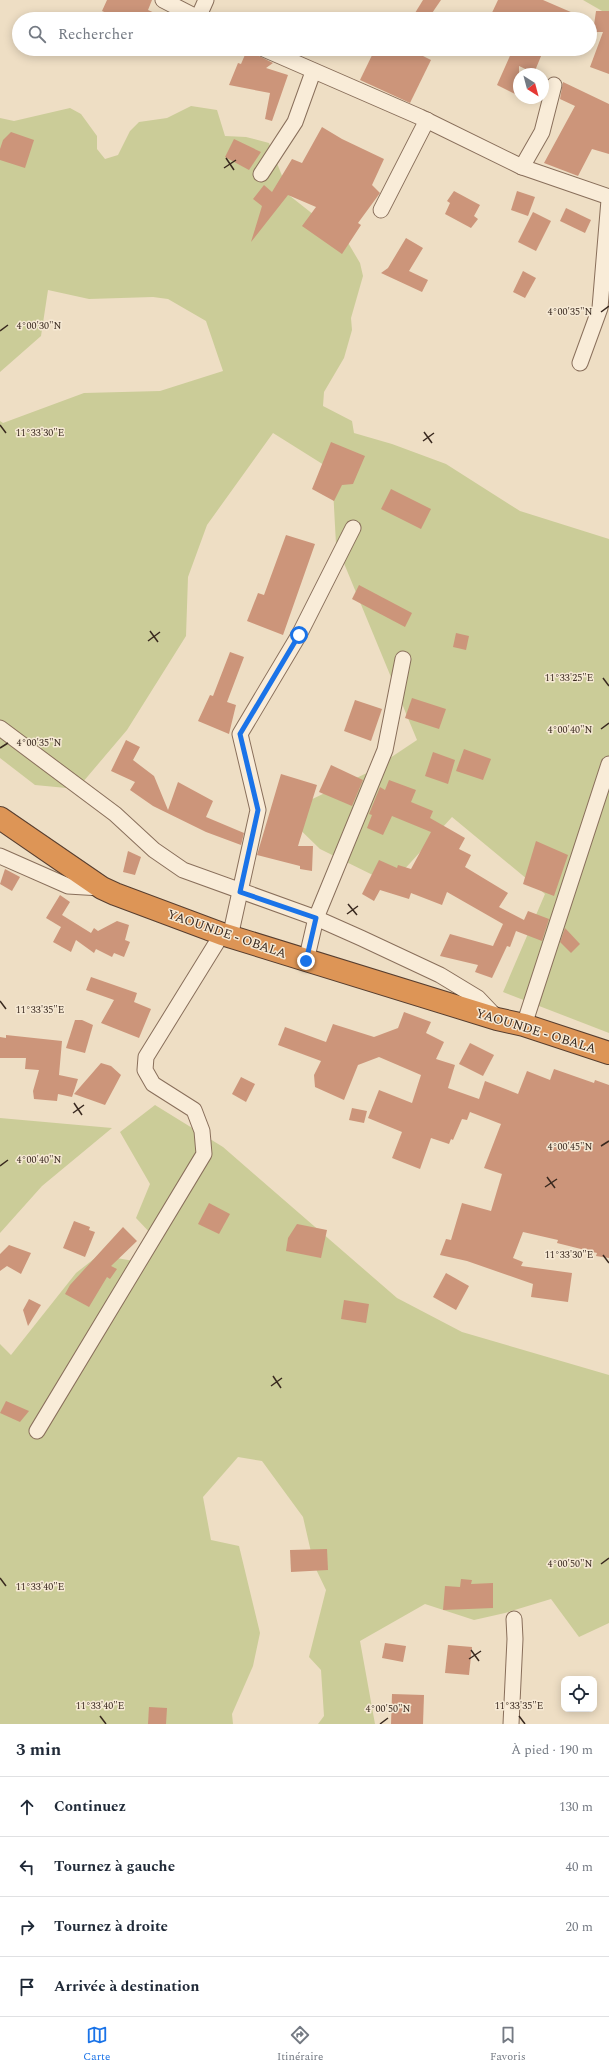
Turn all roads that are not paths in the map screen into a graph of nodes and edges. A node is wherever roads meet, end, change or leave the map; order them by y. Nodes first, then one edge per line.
1 (163, 0) edge
2 (206, 0) edge
3 (187, 12) edge
4 (201, 12) edge
5 (279, 56) edge
6 (314, 72) junction
7 (554, 85) dead end
8 (427, 120) junction
9 (522, 167) junction
10 (261, 174) dead end
11 (609, 197) edge
12 (609, 200) edge
13 (381, 210) dead end
14 (580, 363) dead end
15 (353, 528) dead end
16 (402, 659) dead end
17 (0, 728) edge
18 (609, 764) edge
19 (0, 818) edge
20 (0, 856) edge
21 (102, 888) junction
22 (240, 892) junction
23 (316, 918) junction
24 (226, 935) junction
25 (306, 961) junction
26 (497, 1019) junction
27 (524, 1025) junction
28 (609, 1054) edge
29 (38, 1431) dead end
30 (514, 1619) dead end
31 (511, 1724) edge

1 - 3 street
2 - 4 street
5 - 6 street
6 - 8 street
6 - 10 street
7 - 9 street
8 - 9 street
8 - 13 street
9 - 11 street
12 - 14 street
15 - 22 street
16 - 23 street
17 - 22 street
18 - 27 street
19 - 21 highway, YAOUNDE - OBALA
20 - 21 street
21 - 24 highway, YAOUNDE - OBALA
22 - 23 street
22 - 24 street
23 - 25 street
23 - 26 street
24 - 25 highway, YAOUNDE - OBALA
24 - 29 street
25 - 26 highway, YAOUNDE - OBALA
26 - 27 highway, YAOUNDE - OBALA
27 - 28 highway, YAOUNDE - OBALA
30 - 31 street

